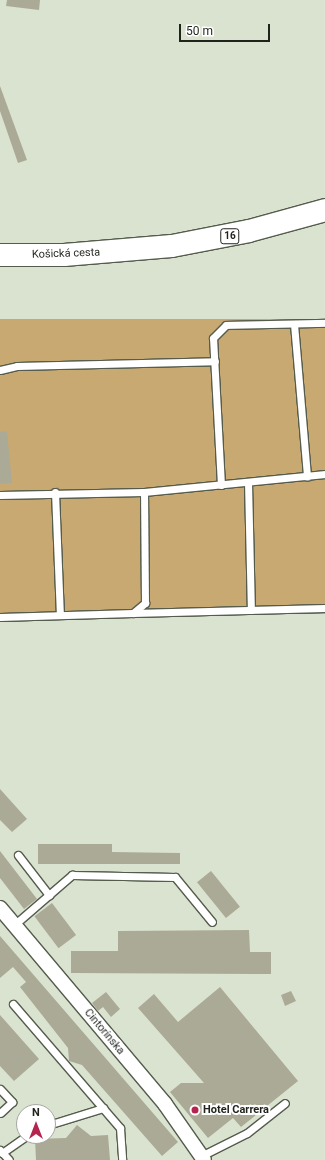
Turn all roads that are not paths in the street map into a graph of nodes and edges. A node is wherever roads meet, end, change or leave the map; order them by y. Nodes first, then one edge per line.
1 (325, 210) edge
2 (0, 255) edge
3 (325, 323) edge
4 (294, 324) junction
5 (215, 361) junction
6 (0, 370) edge
7 (325, 474) edge
8 (307, 476) junction
9 (248, 482) junction
10 (221, 485) junction
11 (55, 492) junction
12 (144, 492) junction
13 (0, 494) edge
14 (325, 608) edge
15 (251, 610) junction
16 (133, 613) junction
17 (60, 615) junction
18 (0, 617) edge
19 (18, 855) dead end
20 (49, 895) junction
21 (0, 908) edge
22 (212, 922) dead end
23 (14, 925) junction
24 (13, 1004) dead end
25 (0, 1089) edge
26 (285, 1103) dead end
27 (103, 1108) junction
28 (0, 1113) edge
29 (56, 1123) edge
30 (16, 1142) edge
31 (1, 1151) edge
32 (203, 1158) edge
33 (9, 1160) edge
34 (122, 1160) edge

1 - 2 main road, Košická cesta / 16
3 - 4 lane
4 - 5 lane
4 - 8 lane
5 - 6 lane
5 - 10 lane
7 - 8 lane
8 - 9 lane
9 - 10 lane
9 - 15 lane
10 - 12 lane
11 - 12 lane
11 - 13 lane
11 - 17 lane
12 - 16 lane
14 - 15 lane
15 - 16 lane
16 - 17 lane
17 - 18 lane
19 - 20 lane
20 - 22 lane
20 - 23 lane
21 - 23 street, Cintorínska
23 - 32 street, Cintorínska
24 - 27 lane
25 - 28 lane
26 - 32 lane
27 - 29 lane
27 - 34 lane
30 - 31 lane
31 - 33 lane

